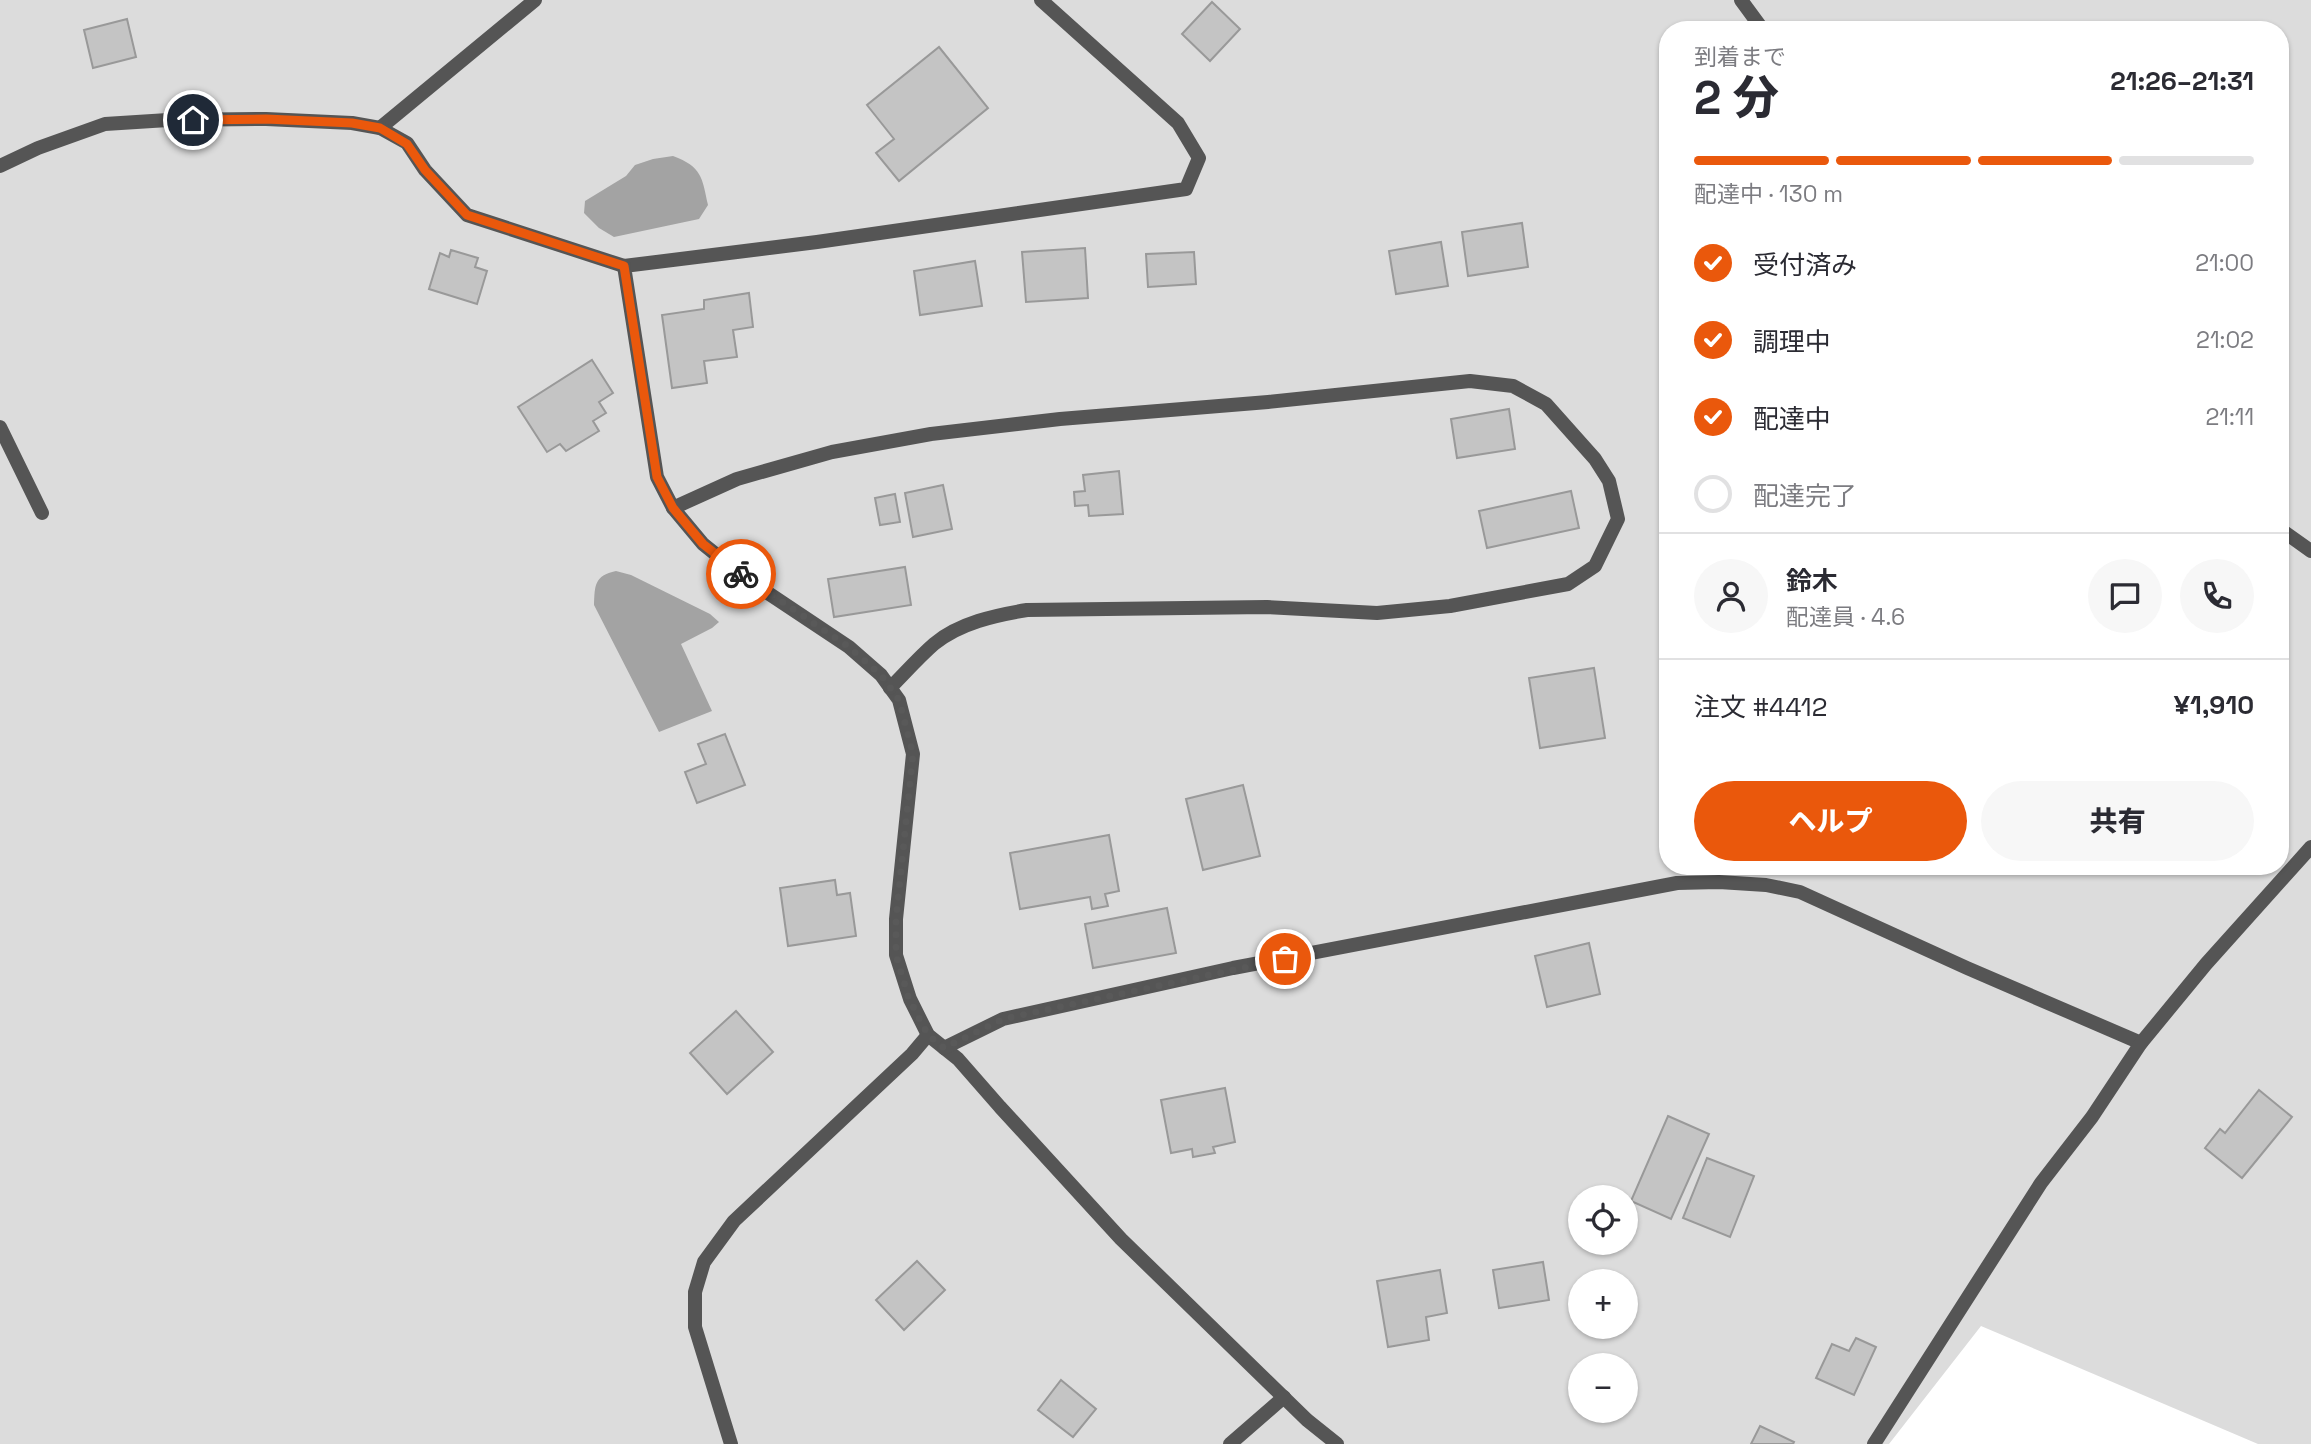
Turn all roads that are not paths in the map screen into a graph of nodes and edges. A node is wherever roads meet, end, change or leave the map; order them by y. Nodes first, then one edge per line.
1 (535, 0) edge
2 (1041, 0) edge
3 (1741, 0) edge
4 (1756, 21) edge
5 (380, 128) junction
6 (0, 166) edge
7 (624, 266) junction
8 (0, 427) edge
9 (673, 508) junction
10 (42, 513) dead end
11 (2289, 535) edge
12 (2311, 551) edge
13 (890, 688) junction
14 (2311, 847) edge
15 (2289, 872) edge
16 (2286, 875) edge
17 (928, 1035) junction
18 (2141, 1043) junction
19 (944, 1048) junction
20 (1284, 1397) junction
21 (731, 1444) edge
22 (1230, 1444) edge
23 (1337, 1444) edge
24 (1874, 1444) edge

1 - 5 street
2 - 7 street
3 - 4 street
5 - 6 street
5 - 7 street
7 - 9 street
8 - 10 street
9 - 13 street
9 - 13 street
11 - 12 street
13 - 17 street
14 - 15 street
16 - 18 street
17 - 19 street
17 - 21 street
18 - 19 street
18 - 24 street
19 - 20 street
20 - 22 street
20 - 23 street

